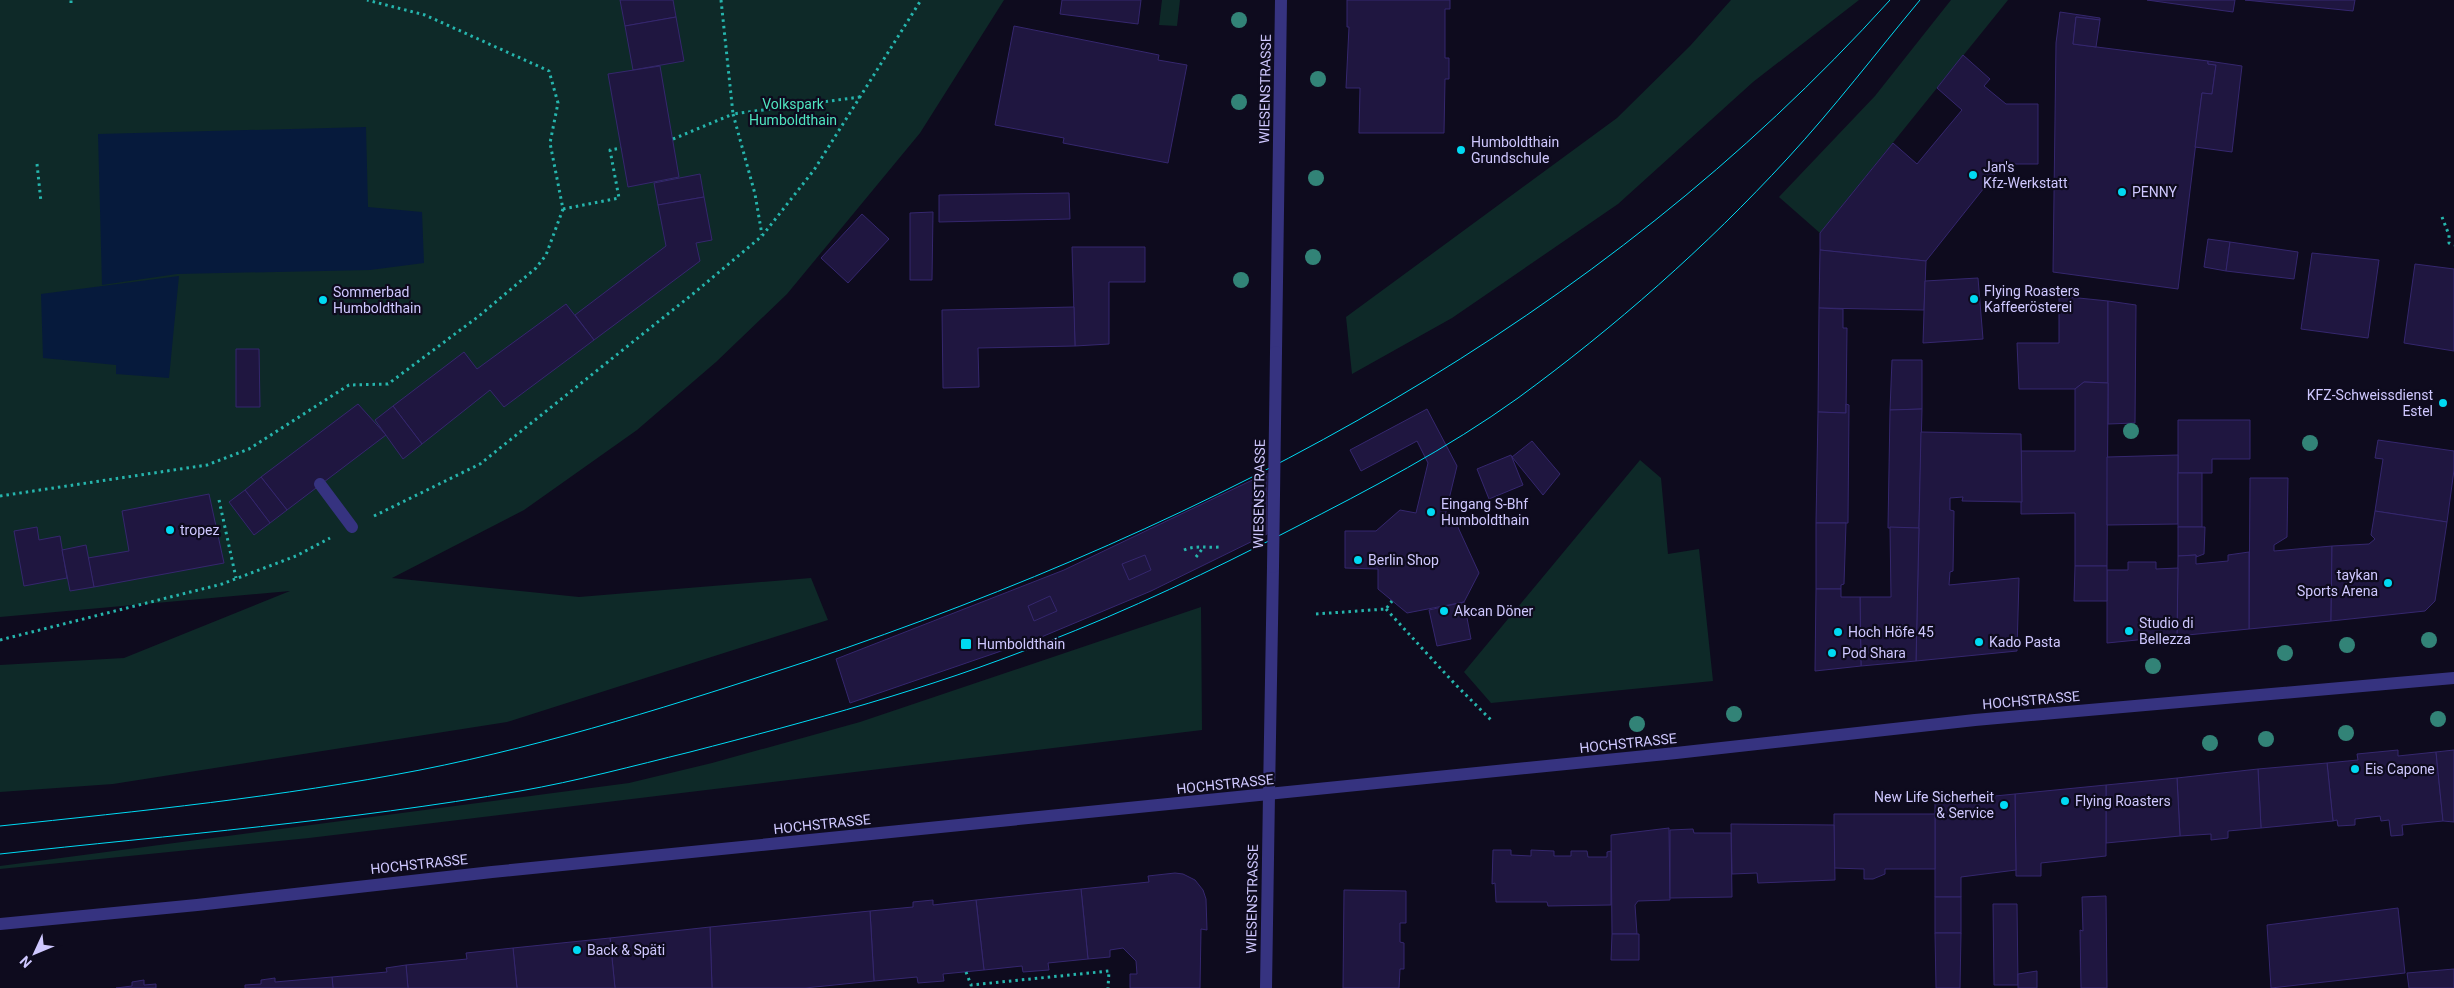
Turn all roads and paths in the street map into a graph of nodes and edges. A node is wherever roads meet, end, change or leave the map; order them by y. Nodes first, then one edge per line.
1 (367, 0) edge
2 (721, 0) edge
3 (921, 0) edge
4 (1281, 0) edge
5 (861, 97) junction
6 (733, 114) junction
7 (673, 139) dead end
8 (621, 148) dead end
9 (38, 164) dead end
10 (41, 202) dead end
11 (563, 209) junction
12 (2442, 217) dead end
13 (762, 236) junction
14 (2454, 245) edge
15 (320, 484) dead end
16 (0, 496) edge
17 (219, 500) dead end
18 (352, 527) junction
19 (1220, 547) dead end
20 (1203, 548) junction
21 (1184, 550) dead end
22 (1196, 557) dead end
23 (236, 578) junction
24 (1392, 601) dead end
25 (1386, 609) junction
26 (1316, 614) dead end
27 (0, 640) edge
28 (2454, 678) edge
29 (1492, 721) dead end
30 (1270, 794) junction
31 (0, 924) edge
32 (966, 972) dead end
33 (970, 987) edge
34 (1108, 988) edge
35 (1266, 988) edge

1 - 11 path
2 - 6 path
3 - 5 path
4 - 30 street, WIESENSTRASSE, bridge
5 - 6 path
5 - 13 path
6 - 7 path
6 - 13 path
8 - 11 path
9 - 10 path
11 - 16 path
12 - 14 path
13 - 18 path
15 - 18 street
17 - 23 path
18 - 23 path
19 - 20 path
20 - 21 path
20 - 22 path
23 - 27 path
24 - 25 path
25 - 26 path
25 - 29 path
28 - 30 street, HOCHSTRASSE
30 - 31 street, HOCHSTRASSE
30 - 35 street, WIESENSTRASSE
32 - 33 path
33 - 34 path

